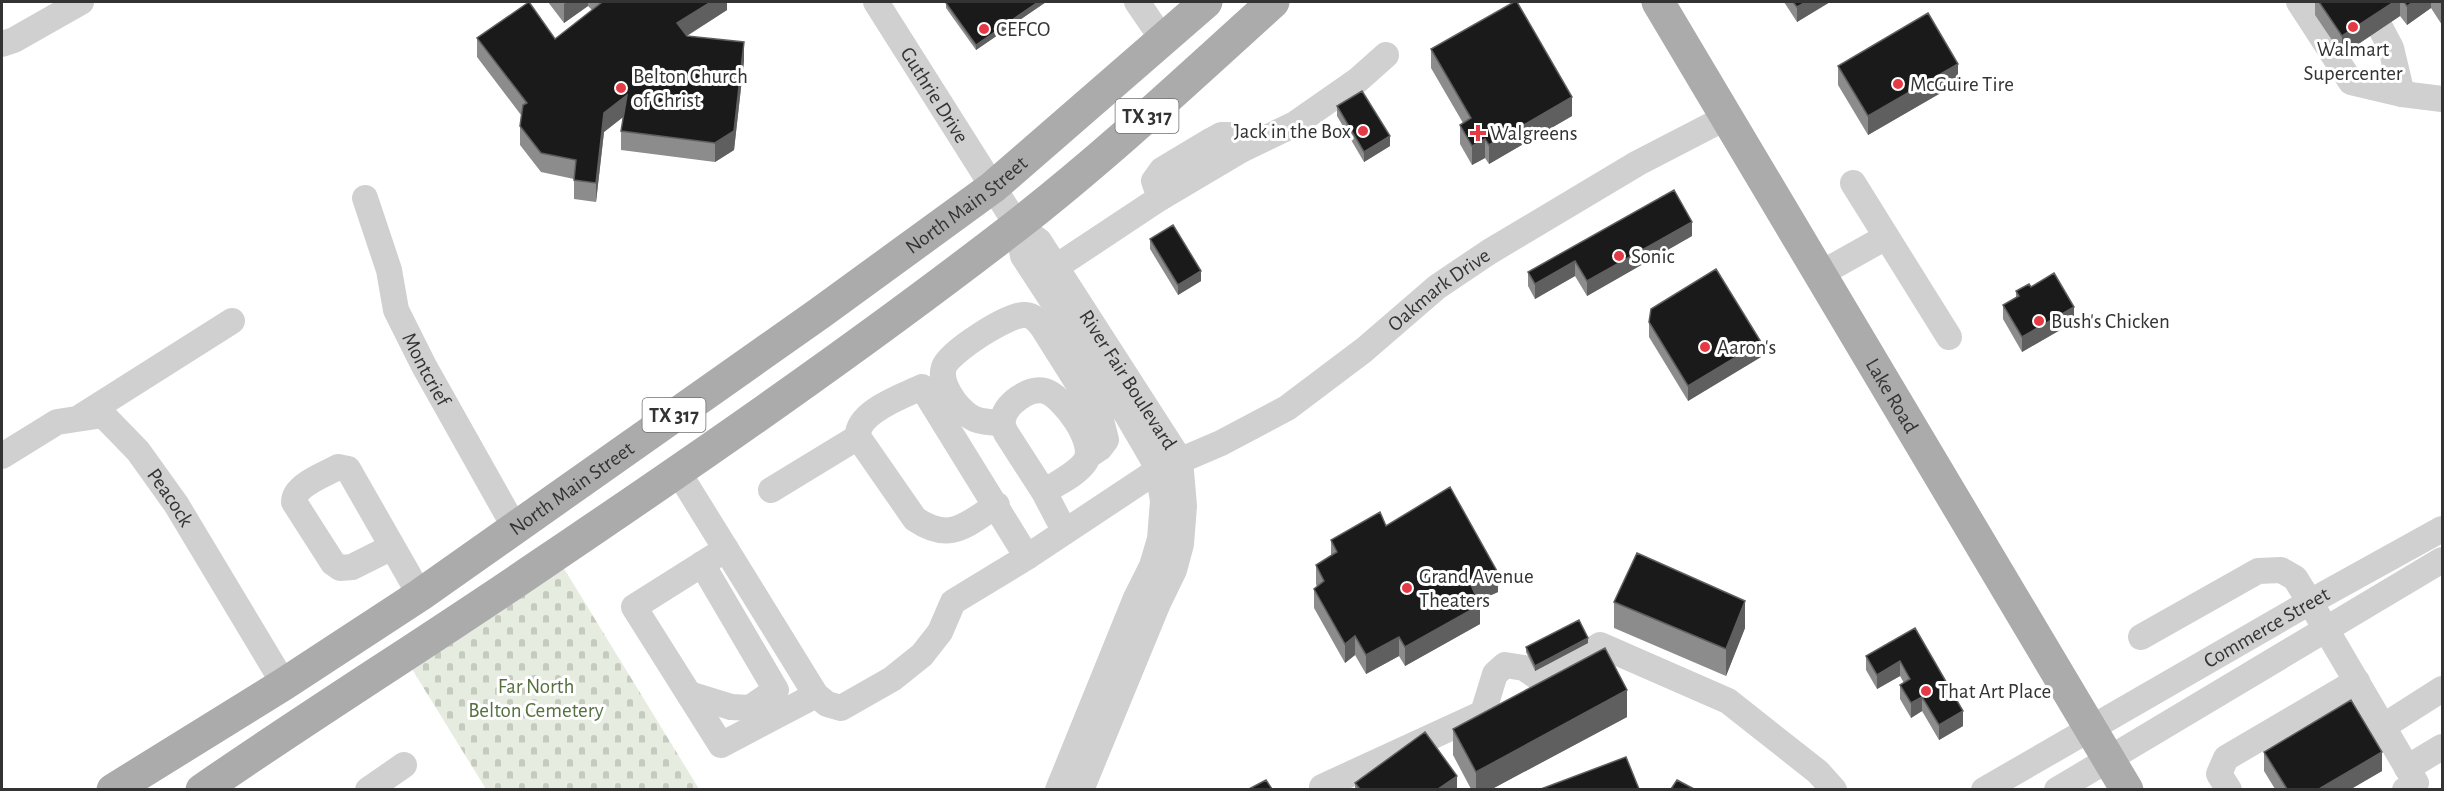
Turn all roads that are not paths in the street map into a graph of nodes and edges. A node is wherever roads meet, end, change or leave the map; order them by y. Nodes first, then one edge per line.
1 (81, 2) edge
2 (876, 2) edge
3 (1137, 2) edge
4 (1206, 2) edge
5 (1273, 2) edge
6 (1658, 2) edge
7 (2299, 2) edge
8 (2380, 29) edge
9 (1163, 40) junction
10 (2, 44) edge
11 (1386, 55) dead end
12 (2402, 94) junction
13 (2442, 99) edge
14 (1727, 117) junction
15 (1853, 183) dead end
16 (993, 188) junction
17 (365, 198) dead end
18 (1017, 225) junction
19 (1886, 237) junction
20 (1056, 267) junction
21 (1820, 274) junction
22 (232, 321) dead end
23 (1949, 338) dead end
24 (76, 419) junction
25 (1002, 423) junction
26 (858, 437) junction
27 (2, 456) edge
28 (1088, 456) junction
29 (1169, 465) junction
30 (677, 470) junction
31 (771, 490) dead end
32 (1044, 492) junction
33 (997, 506) junction
34 (515, 528) junction
35 (2442, 529) edge
36 (1064, 530) junction
37 (392, 547) junction
38 (726, 549) junction
39 (1027, 557) junction
40 (2442, 560) edge
41 (702, 564) junction
42 (420, 595) junction
43 (2310, 602) junction
44 (2327, 627) junction
45 (2141, 637) dead end
46 (2357, 681) junction
47 (284, 684) junction
48 (2442, 689) edge
49 (689, 694) junction
50 (816, 695) junction
51 (2384, 726) junction
52 (2091, 727) junction
53 (2442, 747) edge
54 (2109, 759) junction
55 (404, 765) dead end
56 (2406, 779) edge
57 (113, 789) edge
58 (202, 789) edge
59 (368, 789) edge
60 (1058, 789) edge
61 (1081, 789) edge
62 (1323, 789) edge
63 (1834, 789) edge
64 (1984, 789) edge
65 (2057, 789) edge
66 (2127, 789) edge
67 (2229, 789) edge

1 - 10 street
2 - 16 street, Guthrie Drive
3 - 9 street
4 - 9 main road, North Main Street / TX 317
5 - 18 main road, TX 317
6 - 14 main road, Lake Road
7 - 12 street
8 - 12 street
9 - 16 main road, North Main Street / TX 317
11 - 20 street
12 - 13 street
14 - 21 main road, Lake Road
14 - 29 street, Oakmark Drive
15 - 19 street
16 - 18 street, River Fair Boulevard
16 - 34 main road, North Main Street / TX 317
17 - 34 street, Montcrief
18 - 20 street, River Fair Boulevard
18 - 29 street, River Fair Boulevard
18 - 30 main road, TX 317
19 - 21 street
19 - 23 street
20 - 29 street, River Fair Boulevard
21 - 52 main road, Lake Road
22 - 24 street
24 - 27 street, Peacock
24 - 47 street, Peacock
25 - 28 street
25 - 28 street
25 - 32 street
26 - 31 street
26 - 33 street
26 - 33 street
28 - 32 street
29 - 36 street, Oakmark Drive
29 - 60 street, River Fair Boulevard
29 - 61 street, River Fair Boulevard
30 - 38 street
30 - 58 main road, TX 317
32 - 36 street
33 - 39 street
34 - 42 main road, North Main Street / TX 317
35 - 43 street, Commerce Street
36 - 39 street, Oakmark Drive
37 - 37 street
37 - 42 street
38 - 41 street
38 - 50 street
39 - 50 street, Oakmark Drive
40 - 44 street
41 - 49 street
41 - 49 street
42 - 47 main road, North Main Street / TX 317
43 - 44 street
43 - 45 street
43 - 52 street, Commerce Street
44 - 46 street
44 - 54 street
46 - 51 street
46 - 67 street
47 - 57 main road, North Main Street / TX 317
48 - 51 street
49 - 50 street
51 - 56 street
52 - 54 main road, Lake Road
52 - 64 street, Commerce Street
53 - 56 street
54 - 65 street
54 - 66 main road, Lake Road
55 - 59 street
62 - 63 street

